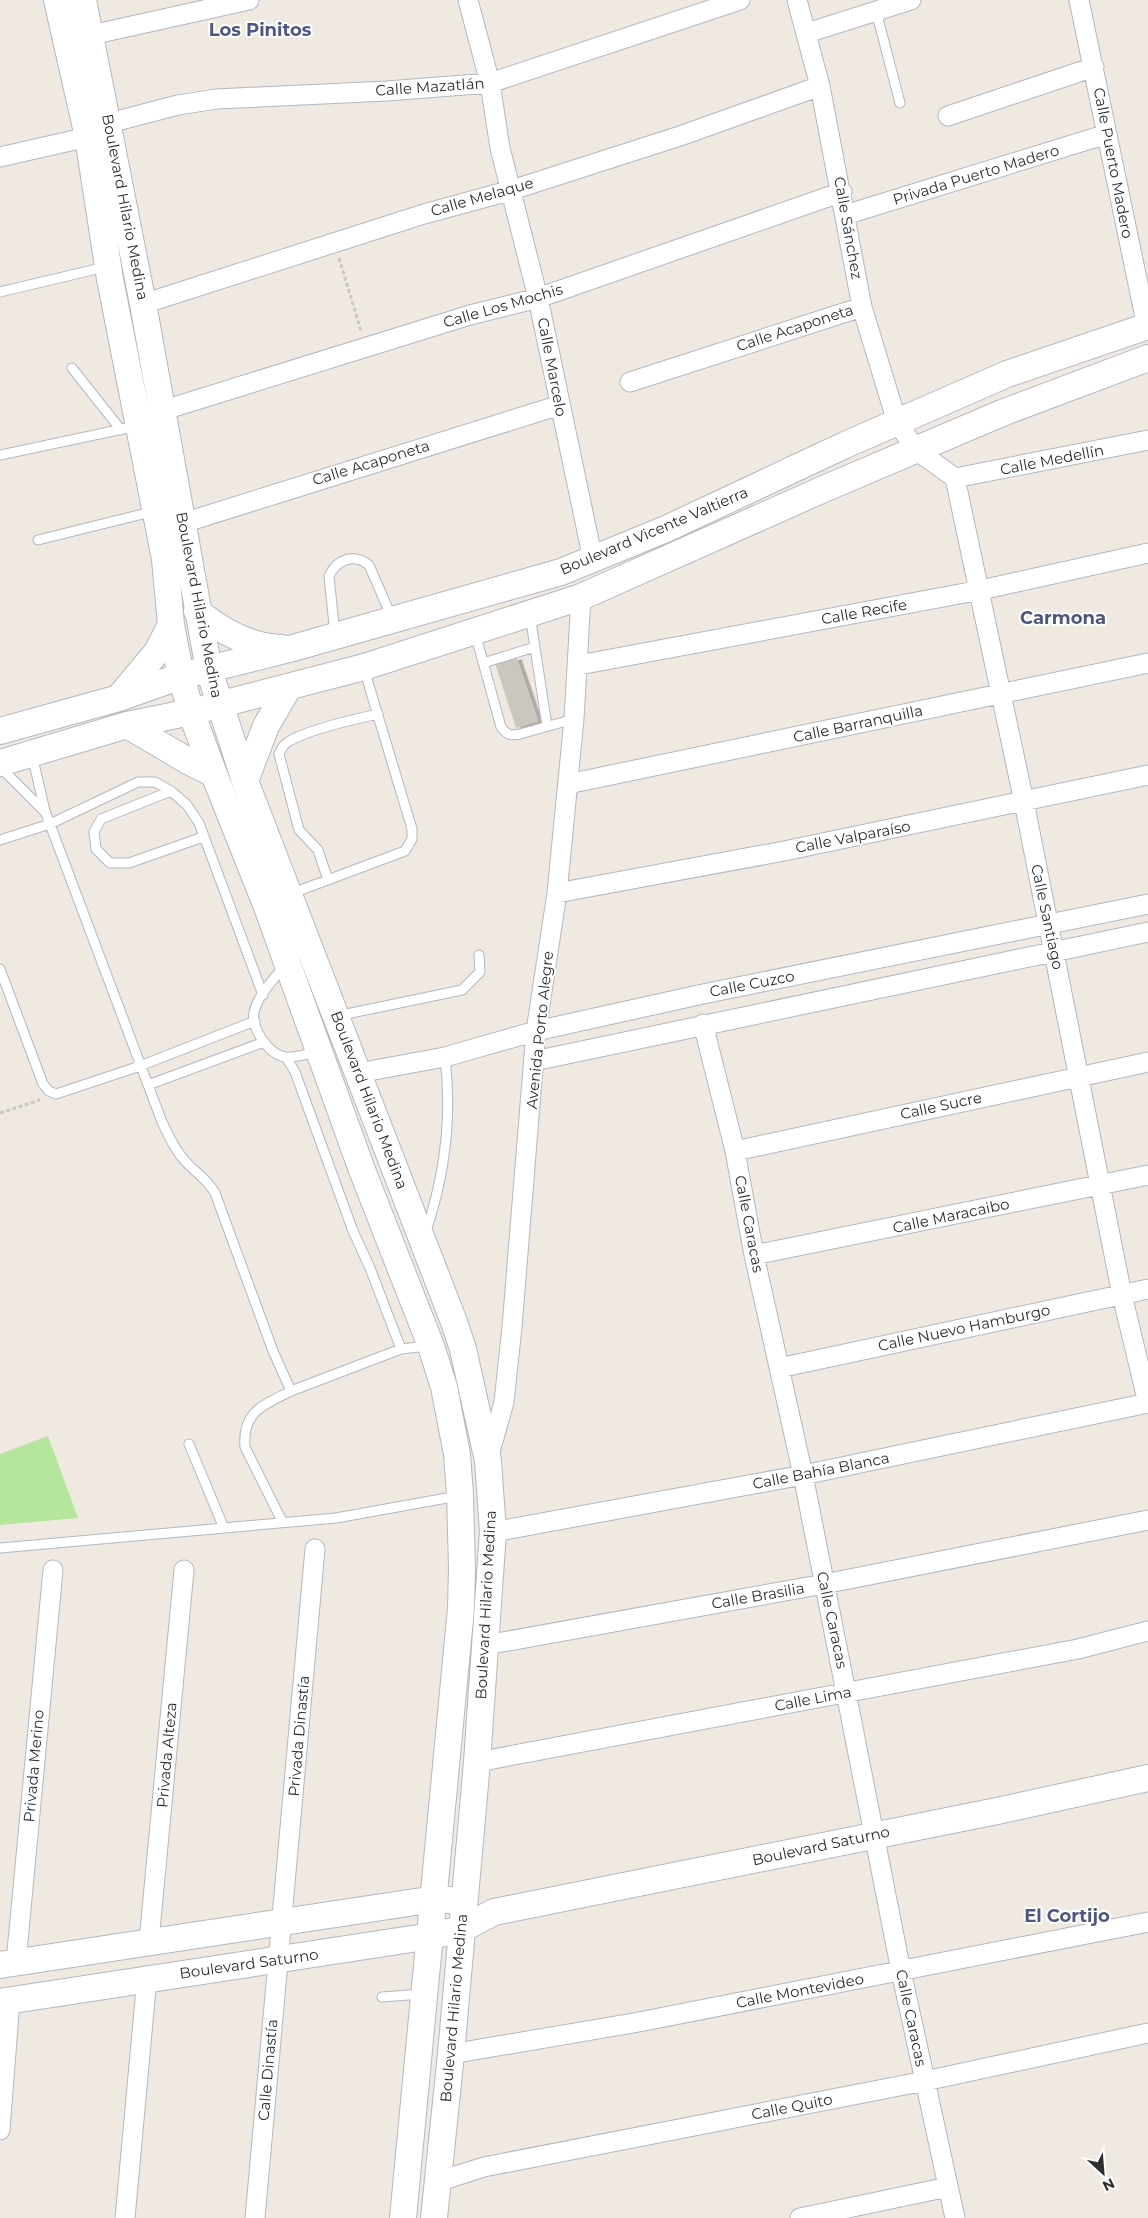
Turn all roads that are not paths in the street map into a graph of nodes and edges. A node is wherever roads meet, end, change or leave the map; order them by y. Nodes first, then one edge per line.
1 (57, 0) edge
2 (83, 0) edge
3 (249, 0) edge
4 (468, 0) edge
5 (740, 0) edge
6 (796, 0) edge
7 (911, 0) edge
8 (1079, 0) edge
9 (876, 11) junction
10 (807, 33) junction
11 (91, 35) junction
12 (1094, 67) junction
13 (490, 83) junction
14 (820, 86) junction
15 (900, 103) dead end
16 (948, 116) dead end
17 (109, 123) junction
18 (1107, 134) junction
19 (88, 137) junction
20 (0, 157) edge
21 (512, 190) junction
22 (842, 192) junction
23 (845, 215) junction
24 (108, 267) junction
25 (0, 292) edge
26 (538, 298) junction
27 (143, 304) junction
28 (862, 307) junction
29 (1147, 327) edge
30 (1148, 358) edge
31 (72, 368) dead end
32 (630, 382) dead end
33 (560, 405) junction
34 (161, 411) junction
35 (897, 422) junction
36 (129, 428) junction
37 (1148, 440) edge
38 (916, 450) junction
39 (0, 456) edge
40 (955, 478) junction
41 (155, 511) junction
42 (183, 523) junction
43 (38, 540) dead end
44 (1148, 553) edge
45 (593, 560) junction
46 (980, 590) junction
47 (581, 597) junction
48 (197, 612) junction
49 (530, 614) junction
50 (392, 620) junction
51 (171, 625) junction
52 (475, 633) junction
53 (335, 636) junction
54 (535, 647) junction
55 (293, 648) junction
56 (1148, 662) edge
57 (483, 663) junction
58 (579, 665) junction
59 (364, 667) junction
60 (209, 670) junction
61 (181, 676) junction
62 (288, 688) junction
63 (1001, 695) junction
64 (119, 698) junction
65 (218, 704) junction
66 (191, 712) junction
67 (378, 714) junction
68 (574, 718) junction
69 (127, 725) junction
70 (547, 726) junction
71 (0, 731) edge
72 (32, 753) junction
73 (0, 762) edge
74 (0, 767) edge
75 (214, 774) junction
76 (1148, 775) edge
77 (245, 780) junction
78 (568, 784) junction
79 (170, 791) junction
80 (1024, 802) junction
81 (45, 811) junction
82 (50, 824) junction
83 (203, 836) junction
84 (0, 840) edge
85 (328, 880) junction
86 (557, 893) junction
87 (289, 894) junction
88 (1148, 904) edge
89 (1048, 924) junction
90 (1148, 932) edge
91 (1054, 950) junction
92 (479, 955) dead end
93 (287, 962) junction
94 (0, 969) edge
95 (263, 995) junction
96 (337, 1016) junction
97 (254, 1021) junction
98 (703, 1024) junction
99 (536, 1031) junction
100 (264, 1042) junction
101 (320, 1052) junction
102 (286, 1057) junction
103 (445, 1057) junction
104 (534, 1061) junction
105 (1148, 1062) edge
106 (140, 1066) junction
107 (358, 1074) junction
108 (1079, 1076) junction
109 (148, 1085) junction
110 (735, 1151) junction
111 (1148, 1175) edge
112 (1100, 1184) junction
113 (423, 1238) junction
114 (754, 1255) junction
115 (1148, 1290) edge
116 (1122, 1295) junction
117 (431, 1346) junction
118 (401, 1349) junction
119 (779, 1368) junction
120 (291, 1391) junction
121 (1148, 1403) edge
122 (189, 1444) dead end
123 (488, 1461) junction
124 (803, 1475) junction
125 (460, 1495) junction
126 (1148, 1520) edge
127 (282, 1521) junction
128 (223, 1526) junction
129 (493, 1532) junction
130 (0, 1548) edge
131 (315, 1549) dead end
132 (53, 1570) dead end
133 (184, 1570) dead end
134 (824, 1584) junction
135 (1148, 1631) edge
136 (486, 1645) junction
137 (847, 1693) junction
138 (476, 1762) junction
139 (1148, 1778) edge
140 (874, 1834) junction
141 (434, 1899) junction
142 (463, 1900) junction
143 (494, 1912) junction
144 (1148, 1922) edge
145 (283, 1923) junction
146 (462, 1929) junction
147 (431, 1936) junction
148 (149, 1940) junction
149 (278, 1960) junction
150 (8, 1964) edge
151 (901, 1971) junction
152 (147, 1978) junction
153 (424, 1994) junction
154 (382, 1997) dead end
155 (5, 2001) edge
156 (1148, 2033) edge
157 (451, 2054) junction
158 (925, 2081) junction
159 (0, 2130) edge
160 (437, 2182) junction
161 (948, 2187) junction
162 (125, 2218) edge
163 (255, 2218) edge
164 (403, 2218) edge
165 (434, 2218) edge
166 (800, 2218) edge
167 (955, 2218) edge

1 - 19 main road, Boulevard Hilario Medina
2 - 11 main road, Boulevard Hilario Medina
3 - 11 street
4 - 13 street, Calle Marcelo
5 - 13 street, Calle Mazatlán
6 - 10 street, Calle Sánchez
7 - 9 street
8 - 12 street, Calle Puerto Madero
9 - 10 street
9 - 15 lane
10 - 14 street, Calle Sánchez
11 - 17 main road, Boulevard Hilario Medina
12 - 16 street
12 - 18 street, Calle Puerto Madero
13 - 17 street, Calle Mazatlán
13 - 21 street, Calle Marcelo
14 - 21 street, Calle Melaque
14 - 22 street, Calle Sánchez
17 - 27 main road, Boulevard Hilario Medina
18 - 23 street, Privada Puerto Madero
18 - 29 street, Calle Puerto Madero
19 - 20 street
19 - 24 main road, Boulevard Hilario Medina
21 - 26 street, Calle Marcelo
21 - 27 street, Calle Melaque
22 - 23 street, Calle Sánchez
22 - 26 street, Calle Los Mochis
23 - 28 street, Calle Sánchez
24 - 25 lane
24 - 36 main road, Boulevard Hilario Medina
26 - 33 street, Calle Marcelo
26 - 34 street, Calle Los Mochis
27 - 34 main road, Boulevard Hilario Medina
28 - 32 street, Calle Acaponeta
28 - 35 street, Calle Sánchez
29 - 35 main road, Boulevard Vicente Valtierra
30 - 38 main road, Boulevard Vicente Valtierra
31 - 36 lane
33 - 42 street, Calle Acaponeta
33 - 45 street, Calle Marcelo
34 - 42 main road, Boulevard Hilario Medina
35 - 38 street, Calle Sánchez
35 - 45 main road, Boulevard Vicente Valtierra
36 - 39 lane
36 - 41 main road, Boulevard Hilario Medina
37 - 40 street, Calle Medellín
38 - 40 street
38 - 47 main road, Boulevard Vicente Valtierra
40 - 46 street, Calle Santiago
41 - 43 lane
41 - 51 main road, Boulevard Hilario Medina
42 - 48 main road, Boulevard Hilario Medina
44 - 46 street, Calle Recife
45 - 50 main road, Boulevard Vicente Valtierra
46 - 58 street, Calle Recife
46 - 63 street, Calle Santiago
47 - 49 main road, Boulevard Vicente Valtierra
47 - 58 street, Avenida Porto Alegre
48 - 55 main road
48 - 60 main road, Boulevard Hilario Medina
49 - 52 main road, Boulevard Vicente Valtierra
49 - 54 lane
50 - 53 main road, Boulevard Vicente Valtierra
50 - 53 lane
51 - 61 main road, Boulevard Hilario Medina
51 - 64 main road
52 - 57 lane
52 - 59 main road, Boulevard Vicente Valtierra
53 - 55 main road, Boulevard Vicente Valtierra
54 - 57 lane
54 - 70 lane
55 - 60 main road, Boulevard Vicente Valtierra
56 - 63 street, Calle Barranquilla
57 - 70 lane
58 - 68 street, Avenida Porto Alegre
59 - 62 main road, Boulevard Vicente Valtierra
59 - 67 lane
60 - 61 main road, Boulevard Vicente Valtierra
60 - 65 main road, Boulevard Hilario Medina
61 - 64 main road, Boulevard Vicente Valtierra
61 - 66 main road, Boulevard Hilario Medina
62 - 65 main road, Boulevard Vicente Valtierra
62 - 77 main road
63 - 78 street, Calle Barranquilla
63 - 80 street, Calle Santiago
64 - 71 main road, Boulevard Vicente Valtierra
65 - 66 main road, Boulevard Vicente Valtierra
65 - 77 main road, Boulevard Hilario Medina
66 - 69 main road, Boulevard Vicente Valtierra
66 - 75 main road, Boulevard Hilario Medina
67 - 85 lane
67 - 85 lane
68 - 70 lane
68 - 78 street, Avenida Porto Alegre
69 - 72 main road, Boulevard Vicente Valtierra
69 - 75 main road
72 - 73 main road, Boulevard Vicente Valtierra
72 - 81 lane
74 - 81 lane
75 - 93 main road, Boulevard Hilario Medina
76 - 80 street, Calle Valparaíso
77 - 87 main road, Boulevard Hilario Medina
78 - 86 street, Avenida Porto Alegre
79 - 82 lane
79 - 83 lane
79 - 83 lane
80 - 86 street, Calle Valparaíso
80 - 89 street, Calle Santiago
81 - 82 lane
82 - 84 lane
82 - 106 lane
83 - 95 lane
85 - 87 lane
86 - 99 street, Avenida Porto Alegre
87 - 96 main road, Boulevard Hilario Medina
88 - 89 street, Calle Cuzco
89 - 91 street, Calle Santiago
89 - 99 street, Calle Cuzco
90 - 91 street, Calle Cuzco
91 - 98 street, Calle Cuzco
91 - 108 street, Calle Santiago
92 - 96 lane
93 - 95 lane
93 - 101 main road, Boulevard Hilario Medina
94 - 106 lane
95 - 97 lane
96 - 107 main road, Boulevard Hilario Medina
97 - 100 lane
97 - 106 lane
98 - 104 street, Calle Cuzco
98 - 110 street, Calle Caracas
99 - 103 street, Calle Cuzco
99 - 104 street, Avenida Porto Alegre
100 - 102 lane
100 - 109 lane
101 - 102 lane
101 - 117 main road, Boulevard Hilario Medina
102 - 118 lane
103 - 107 street, Calle Cuzco
103 - 113 lane
104 - 123 street, Avenida Porto Alegre
105 - 108 street, Calle Sucre
106 - 109 lane
107 - 113 main road, Boulevard Hilario Medina
108 - 110 street, Calle Sucre
108 - 112 street, Calle Santiago
109 - 120 lane
110 - 114 street, Calle Caracas
111 - 112 street, Calle Maracaibo
112 - 114 street, Calle Maracaibo
112 - 116 street, Calle Santiago
113 - 123 main road, Boulevard Hilario Medina
114 - 119 street, Calle Caracas
115 - 116 street, Calle Nuevo Hamburgo
116 - 119 street, Calle Nuevo Hamburgo
116 - 121 street, Calle Santiago
117 - 118 lane
117 - 125 main road, Boulevard Hilario Medina
118 - 120 lane
119 - 124 street, Calle Caracas
120 - 127 lane
121 - 124 street, Calle Bahía Blanca
122 - 128 lane
123 - 129 main road, Boulevard Hilario Medina
124 - 129 street, Calle Bahía Blanca
124 - 134 street, Calle Caracas
125 - 127 lane
125 - 141 main road, Boulevard Hilario Medina
126 - 134 street, Calle Brasilia
127 - 128 lane
128 - 130 lane
129 - 136 main road, Boulevard Hilario Medina
131 - 145 street, Privada Dinastía
132 - 150 street, Privada Merino
133 - 148 street, Privada Alteza
134 - 136 street, Calle Brasilia
134 - 137 street, Calle Caracas
135 - 137 street, Calle Lima
136 - 138 main road, Boulevard Hilario Medina
137 - 138 street, Calle Lima
137 - 140 street, Calle Caracas
138 - 142 main road, Boulevard Hilario Medina
139 - 140 main road, Boulevard Saturno
140 - 143 main road, Boulevard Saturno
140 - 151 street, Calle Caracas
141 - 142 main road
141 - 145 main road
141 - 147 main road, Boulevard Hilario Medina
142 - 143 main road
142 - 146 main road, Boulevard Hilario Medina
143 - 146 main road, Boulevard Saturno
144 - 151 street, Calle Montevideo
145 - 148 main road
145 - 149 street, Calle Dinastía
146 - 147 main road, Boulevard Saturno
146 - 157 main road, Boulevard Hilario Medina
147 - 149 main road, Boulevard Saturno
147 - 153 main road, Boulevard Hilario Medina
148 - 150 main road
149 - 152 main road, Boulevard Saturno
149 - 163 street, Calle Dinastía
151 - 157 street, Calle Montevideo
151 - 158 street, Calle Caracas
152 - 155 main road, Boulevard Saturno
152 - 162 street
153 - 154 lane
153 - 164 main road, Boulevard Hilario Medina
155 - 159 street
156 - 158 street, Calle Quito
157 - 160 main road, Boulevard Hilario Medina
158 - 160 street, Calle Quito
158 - 161 street, Calle Caracas
160 - 165 main road, Boulevard Hilario Medina
161 - 166 street
161 - 167 street, Calle Caracas

